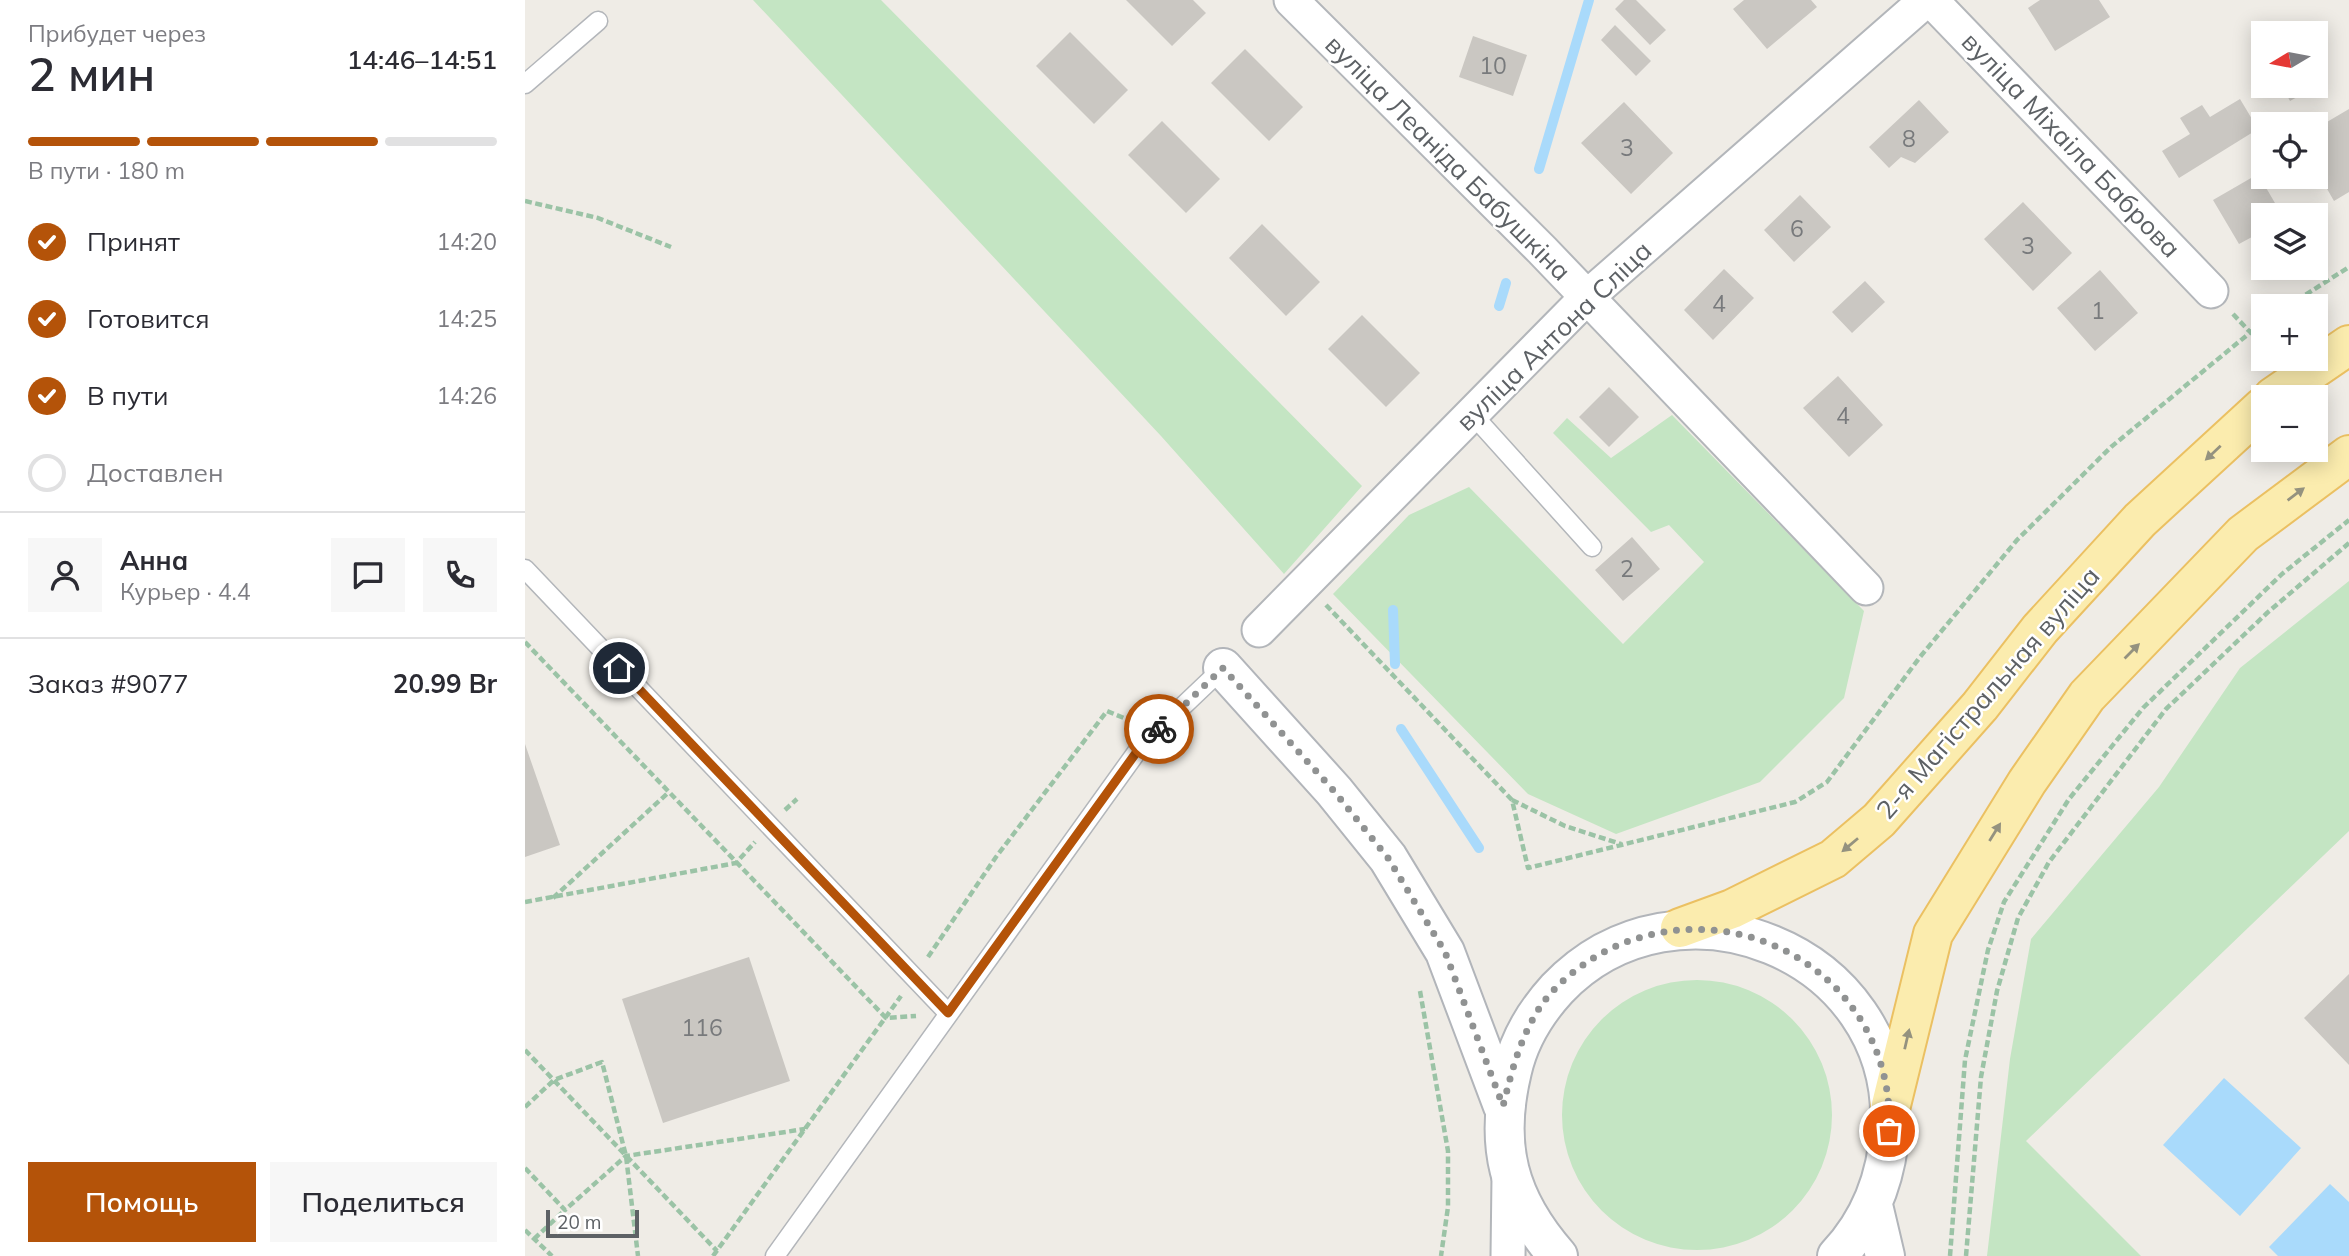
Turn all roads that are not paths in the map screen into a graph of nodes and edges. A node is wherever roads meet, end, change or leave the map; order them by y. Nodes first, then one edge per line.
1 (1291, 0) edge
2 (1929, 0) edge
3 (597, 21) dead end
4 (525, 84) edge
5 (2211, 291) dead end
6 (1585, 298) junction
7 (2349, 345) edge
8 (2291, 385) edge
9 (1473, 415) junction
10 (2251, 418) edge
11 (2349, 454) edge
12 (1592, 547) dead end
13 (525, 569) edge
14 (1866, 587) dead end
15 (1259, 630) dead end
16 (1223, 668) joint
17 (1679, 929) junction
18 (948, 1013) junction
19 (1891, 1105) junction
20 (1503, 1106) junction
21 (1509, 1171) junction
22 (1873, 1205) junction
23 (775, 1256) edge
24 (1508, 1256) edge
25 (1558, 1256) edge
26 (1837, 1256) edge
27 (1885, 1256) edge

1 - 6 street, вуліца Леаніда Бабушкіна
2 - 5 street, вуліца Міхаіла Баброва
2 - 6 street, вуліца Антона Сліца
3 - 4 lane
6 - 9 street, вуліца Антона Сліца
6 - 14 street, вуліца Леаніда Бабушкіна
7 - 8 main road
9 - 12 lane
9 - 15 street, вуліца Антона Сліца
10 -> 17 main road, 2-я Магістральная вуліца
19 -> 11 main road
13 - 18 lane
16 - 18 lane
16 - 20 main road
17 - 19 main road
17 - 20 main road
18 - 23 lane
19 - 22 main road
20 - 21 main road
21 - 24 street
21 - 25 main road
22 - 26 main road
22 - 27 main road

